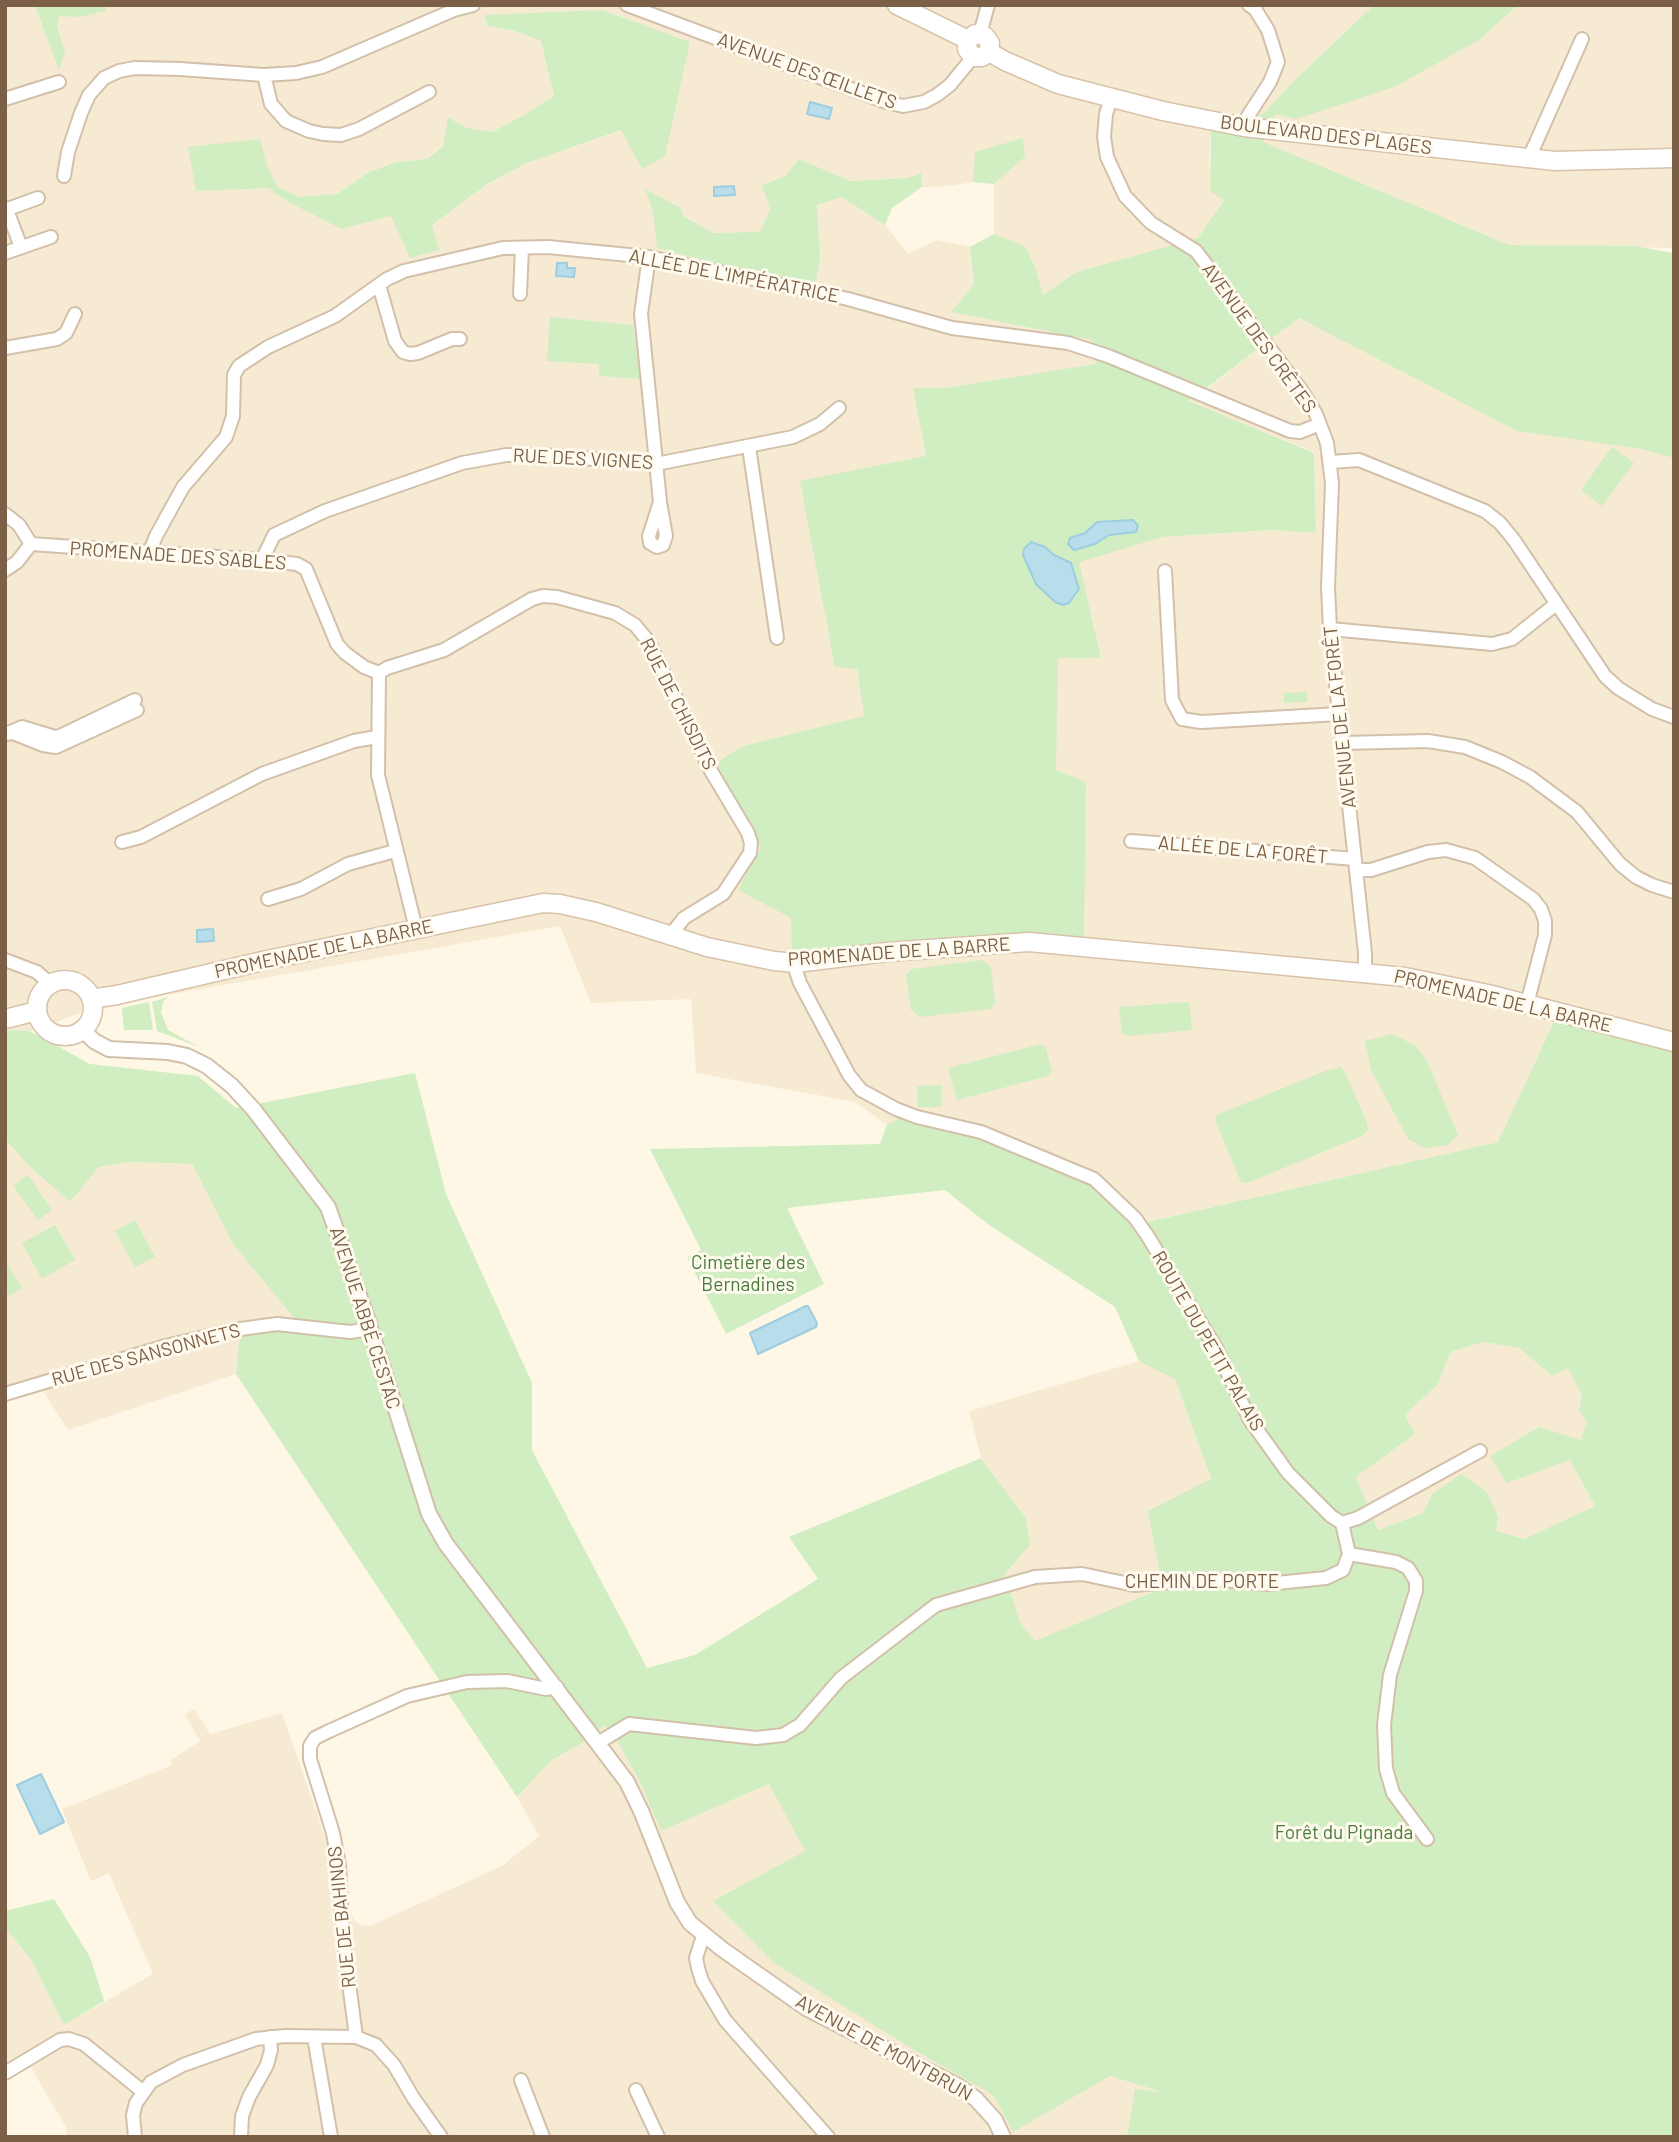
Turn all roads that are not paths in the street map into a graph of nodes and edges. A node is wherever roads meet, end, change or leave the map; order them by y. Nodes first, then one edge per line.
1 (473, 5) edge
2 (627, 5) edge
3 (897, 5) edge
4 (988, 5) edge
5 (1249, 5) edge
6 (1582, 39) dead end
7 (978, 46) junction
8 (264, 75) junction
9 (58, 82) dead end
10 (429, 92) dead end
11 (1111, 98) junction
12 (5, 99) edge
13 (1244, 127) junction
14 (1529, 158) junction
15 (1674, 158) edge
16 (64, 176) dead end
17 (38, 198) dead end
18 (6, 210) edge
19 (51, 237) dead end
20 (21, 247) junction
21 (522, 248) junction
22 (5, 253) edge
23 (649, 257) junction
24 (379, 285) junction
25 (520, 293) dead end
26 (75, 314) dead end
27 (460, 339) dead end
28 (5, 348) edge
29 (839, 408) dead end
30 (1321, 424) junction
31 (749, 447) junction
32 (1331, 462) junction
33 (656, 464) junction
34 (660, 502) dead end
35 (5, 514) edge
36 (31, 544) junction
37 (150, 551) junction
38 (261, 560) junction
39 (5, 570) edge
40 (1165, 571) dead end
41 (1556, 604) junction
42 (1330, 629) junction
43 (777, 638) dead end
44 (379, 673) junction
45 (136, 705) dead end
46 (1339, 715) junction
47 (1674, 717) edge
48 (6, 733) edge
49 (377, 737) junction
50 (1342, 743) junction
51 (1131, 841) dead end
52 (122, 842) dead end
53 (395, 851) junction
54 (1356, 864) junction
55 (1674, 892) edge
56 (268, 899) dead end
57 (416, 929) junction
58 (670, 936) junction
59 (5, 960) edge
60 (796, 963) junction
61 (1365, 972) junction
62 (50, 984) junction
63 (91, 999) junction
64 (1527, 1004) junction
65 (37, 1011) junction
66 (5, 1019) edge
67 (82, 1029) junction
68 (1674, 1042) edge
69 (370, 1329) junction
70 (5, 1394) edge
71 (1480, 1451) dead end
72 (1342, 1523) junction
73 (1349, 1554) junction
74 (556, 1687) junction
75 (567, 1700) joint
76 (598, 1743) junction
77 (1427, 1839) dead end
78 (703, 1936) junction
79 (356, 2036) junction
80 (270, 2037) junction
81 (314, 2037) junction
82 (5, 2073) edge
83 (521, 2080) dead end
84 (636, 2090) dead end
85 (142, 2091) junction
86 (135, 2137) edge
87 (241, 2137) edge
88 (331, 2137) edge
89 (441, 2137) edge
90 (543, 2137) edge
91 (658, 2137) edge
92 (828, 2137) edge
93 (1003, 2137) edge

1 - 8 street
2 - 7 street, AVENUE DES ŒILLETS
3 - 7 main road, BOULEVARD DES PLAGES
4 - 7 street
5 - 13 street
6 - 14 street
7 - 11 main road, BOULEVARD DES PLAGES
8 - 10 street
8 - 16 street
9 - 12 street
11 - 13 main road, BOULEVARD DES PLAGES
11 - 30 street, AVENUE DES CRÊTES
13 - 14 main road, BOULEVARD DES PLAGES
14 - 15 main road, BOULEVARD DES PLAGES
17 - 18 street
18 - 20 street
19 - 20 street
20 - 22 street
21 - 23 street, ALLÉE DE L'IMPÉRATRICE
21 - 24 street, ALLÉE DE L'IMPÉRATRICE
21 - 25 street
23 - 30 street, ALLÉE DE L'IMPÉRATRICE
23 - 33 street
24 - 27 street
24 - 37 street, ALLÉE DE L'IMPÉRATRICE
26 - 28 street
29 - 31 street, RUE DES VIGNES
30 - 32 street, AVENUE DES CRÊTES
31 - 33 street, RUE DES VIGNES
31 - 43 street
32 - 41 street
32 - 42 street, AVENUE DE LA FORÊT
33 - 34 street
33 - 38 street, RUE DES VIGNES
35 - 36 street
36 - 37 street, PROMENADE DES SABLES
36 - 39 street
37 - 38 street, PROMENADE DES SABLES
38 - 44 street, PROMENADE DES SABLES
40 - 46 street
41 - 42 street
41 - 47 street
42 - 46 street, AVENUE DE LA FORÊT
44 - 49 street
44 - 58 street, RUE DE CHISDITS
45 - 48 street
46 - 50 street, AVENUE DE LA FORÊT
49 - 52 street
49 - 53 street
50 - 54 street, AVENUE DE LA FORÊT
50 - 55 street
51 - 54 street, ALLÉE DE LA FORÊT
53 - 56 street
53 - 57 street
54 - 61 street, AVENUE DE LA FORÊT
54 - 64 street, ALLÉE DE LA FORÊT
57 - 58 main road, PROMENADE DE LA BARRE
57 - 63 main road, PROMENADE DE LA BARRE
58 - 60 main road, PROMENADE DE LA BARRE
59 - 62 street
60 - 61 main road, PROMENADE DE LA BARRE
60 - 72 street, ROUTE DU PETIT PALAIS
61 - 64 main road, PROMENADE DE LA BARRE
62 - 63 main road
62 - 65 main road
63 - 67 main road
64 - 68 main road, PROMENADE DE LA BARRE
65 - 66 main road
65 - 67 main road
67 - 69 street, AVENUE ABBÉ CESTAC
69 - 70 street, RUE DES SANSONNETS
69 - 74 street, AVENUE ABBÉ CESTAC
71 - 72 street
72 - 73 street
73 - 76 street, CHEMIN DE PORTE
73 - 77 street
74 - 75 street, AVENUE ABBÉ CESTAC
74 - 79 street, RUE DE BAHINOS
75 - 76 street, AVENUE DE MONTBRUN
76 - 78 street, AVENUE DE MONTBRUN
78 - 92 street
78 - 93 street, AVENUE DE MONTBRUN
79 - 81 street
79 - 89 street
80 - 81 street
80 - 85 street
80 - 87 street
81 - 88 street
82 - 85 street
83 - 90 street
84 - 91 street
85 - 86 street

